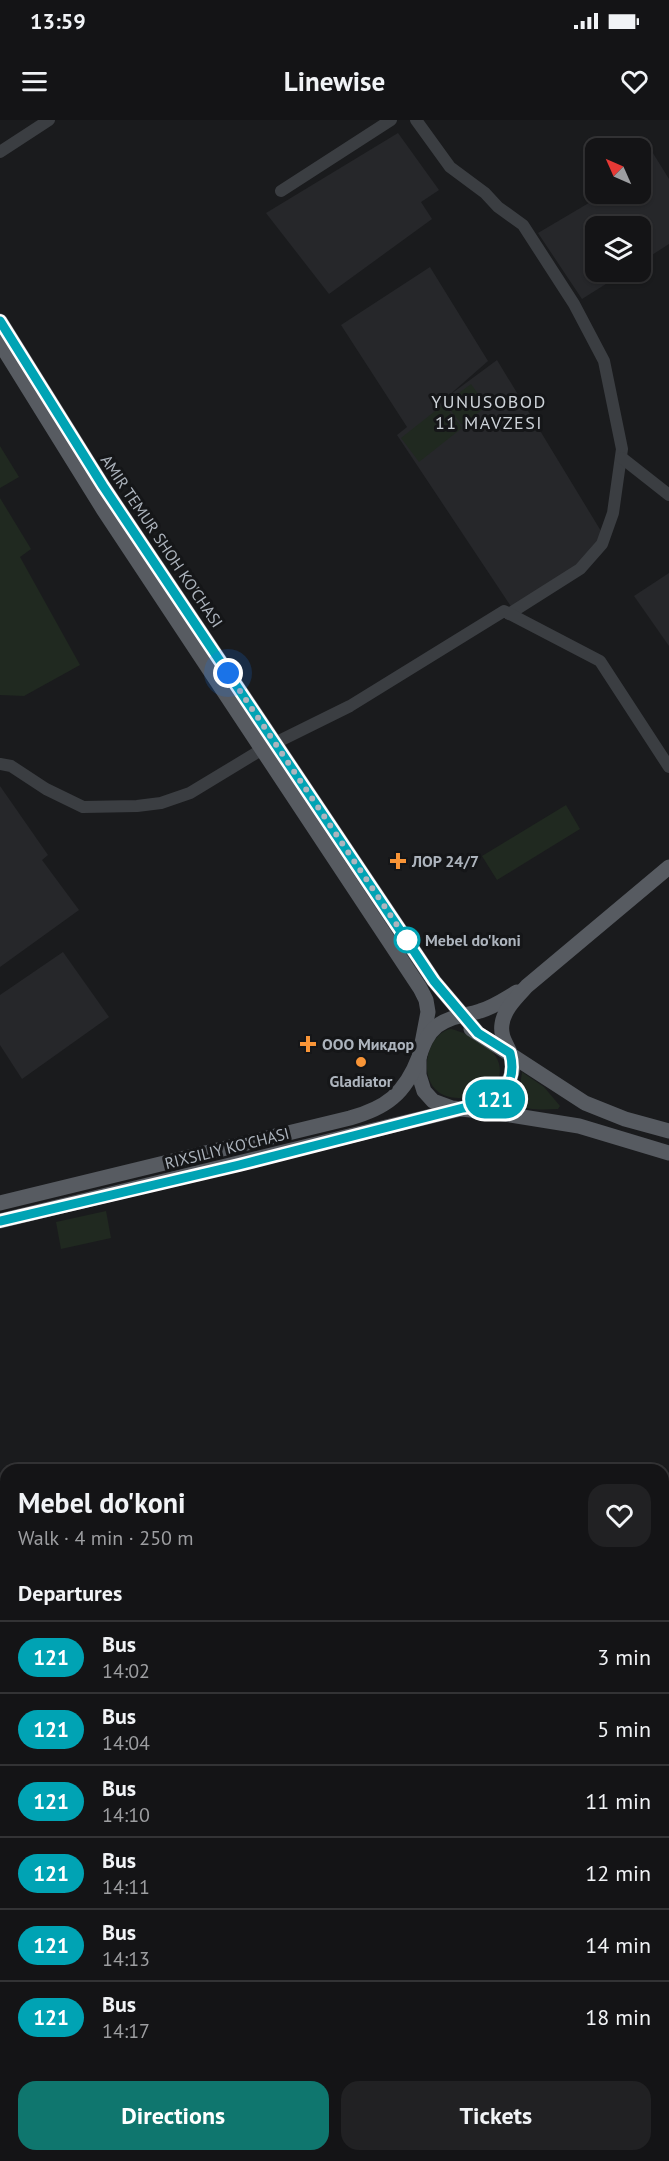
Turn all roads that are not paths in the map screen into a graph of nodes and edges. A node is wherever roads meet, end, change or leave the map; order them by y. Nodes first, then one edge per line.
1 (49, 120) edge
2 (392, 120) edge
3 (416, 120) edge
4 (0, 152) edge
5 (281, 191) dead end
6 (0, 321) edge
7 (0, 344) edge
8 (622, 458) junction
9 (669, 495) edge
10 (509, 614) junction
11 (275, 743) junction
12 (261, 750) junction
13 (0, 764) edge
14 (669, 767) edge
15 (669, 867) edge
16 (527, 986) junction
17 (462, 1015) junction
18 (431, 1031) junction
19 (478, 1033) junction
20 (510, 1053) junction
21 (420, 1054) junction
22 (463, 1108) junction
23 (669, 1131) edge
24 (287, 1133) junction
25 (291, 1151) junction
26 (669, 1153) edge
27 (0, 1203) edge
28 (0, 1221) edge

1 - 4 street
2 - 5 street
3 - 8 street
6 - 11 main road, AMIR TEMUR SHOH KO'CHASI
7 - 12 main road, AMIR TEMUR SHOH KO'CHASI
8 - 9 street
8 - 10 street
10 - 11 street
10 - 14 street
11 - 12 street
11 - 17 main road, AMIR TEMUR SHOH KO'CHASI
12 - 13 street
12 - 21 main road, AMIR TEMUR SHOH KO'CHASI
15 - 16 main road
16 - 17 main road
16 - 20 main road
17 - 18 main road
17 - 19 main road, AMIR TEMUR SHOH KO'CHASI
18 - 19 main road, AMIR TEMUR SHOH KO'CHASI
18 - 21 main road
19 - 20 main road, AMIR TEMUR SHOH KO'CHASI
20 - 22 main road, AMIR TEMUR SHOH KO'CHASI
20 - 23 main road, AMIR TEMUR SHOH KO'CHASI
21 - 22 main road, AMIR TEMUR SHOH KO'CHASI
21 - 24 main road, RIXSILIY KO'CHASI
22 - 25 main road, RIXSILIY KO'CHASI
22 - 26 main road, AMIR TEMUR SHOH KO'CHASI
24 - 25 main road
24 - 27 main road, RIXSILIY KO'CHASI
25 - 28 main road, RIXSILIY KO'CHASI

